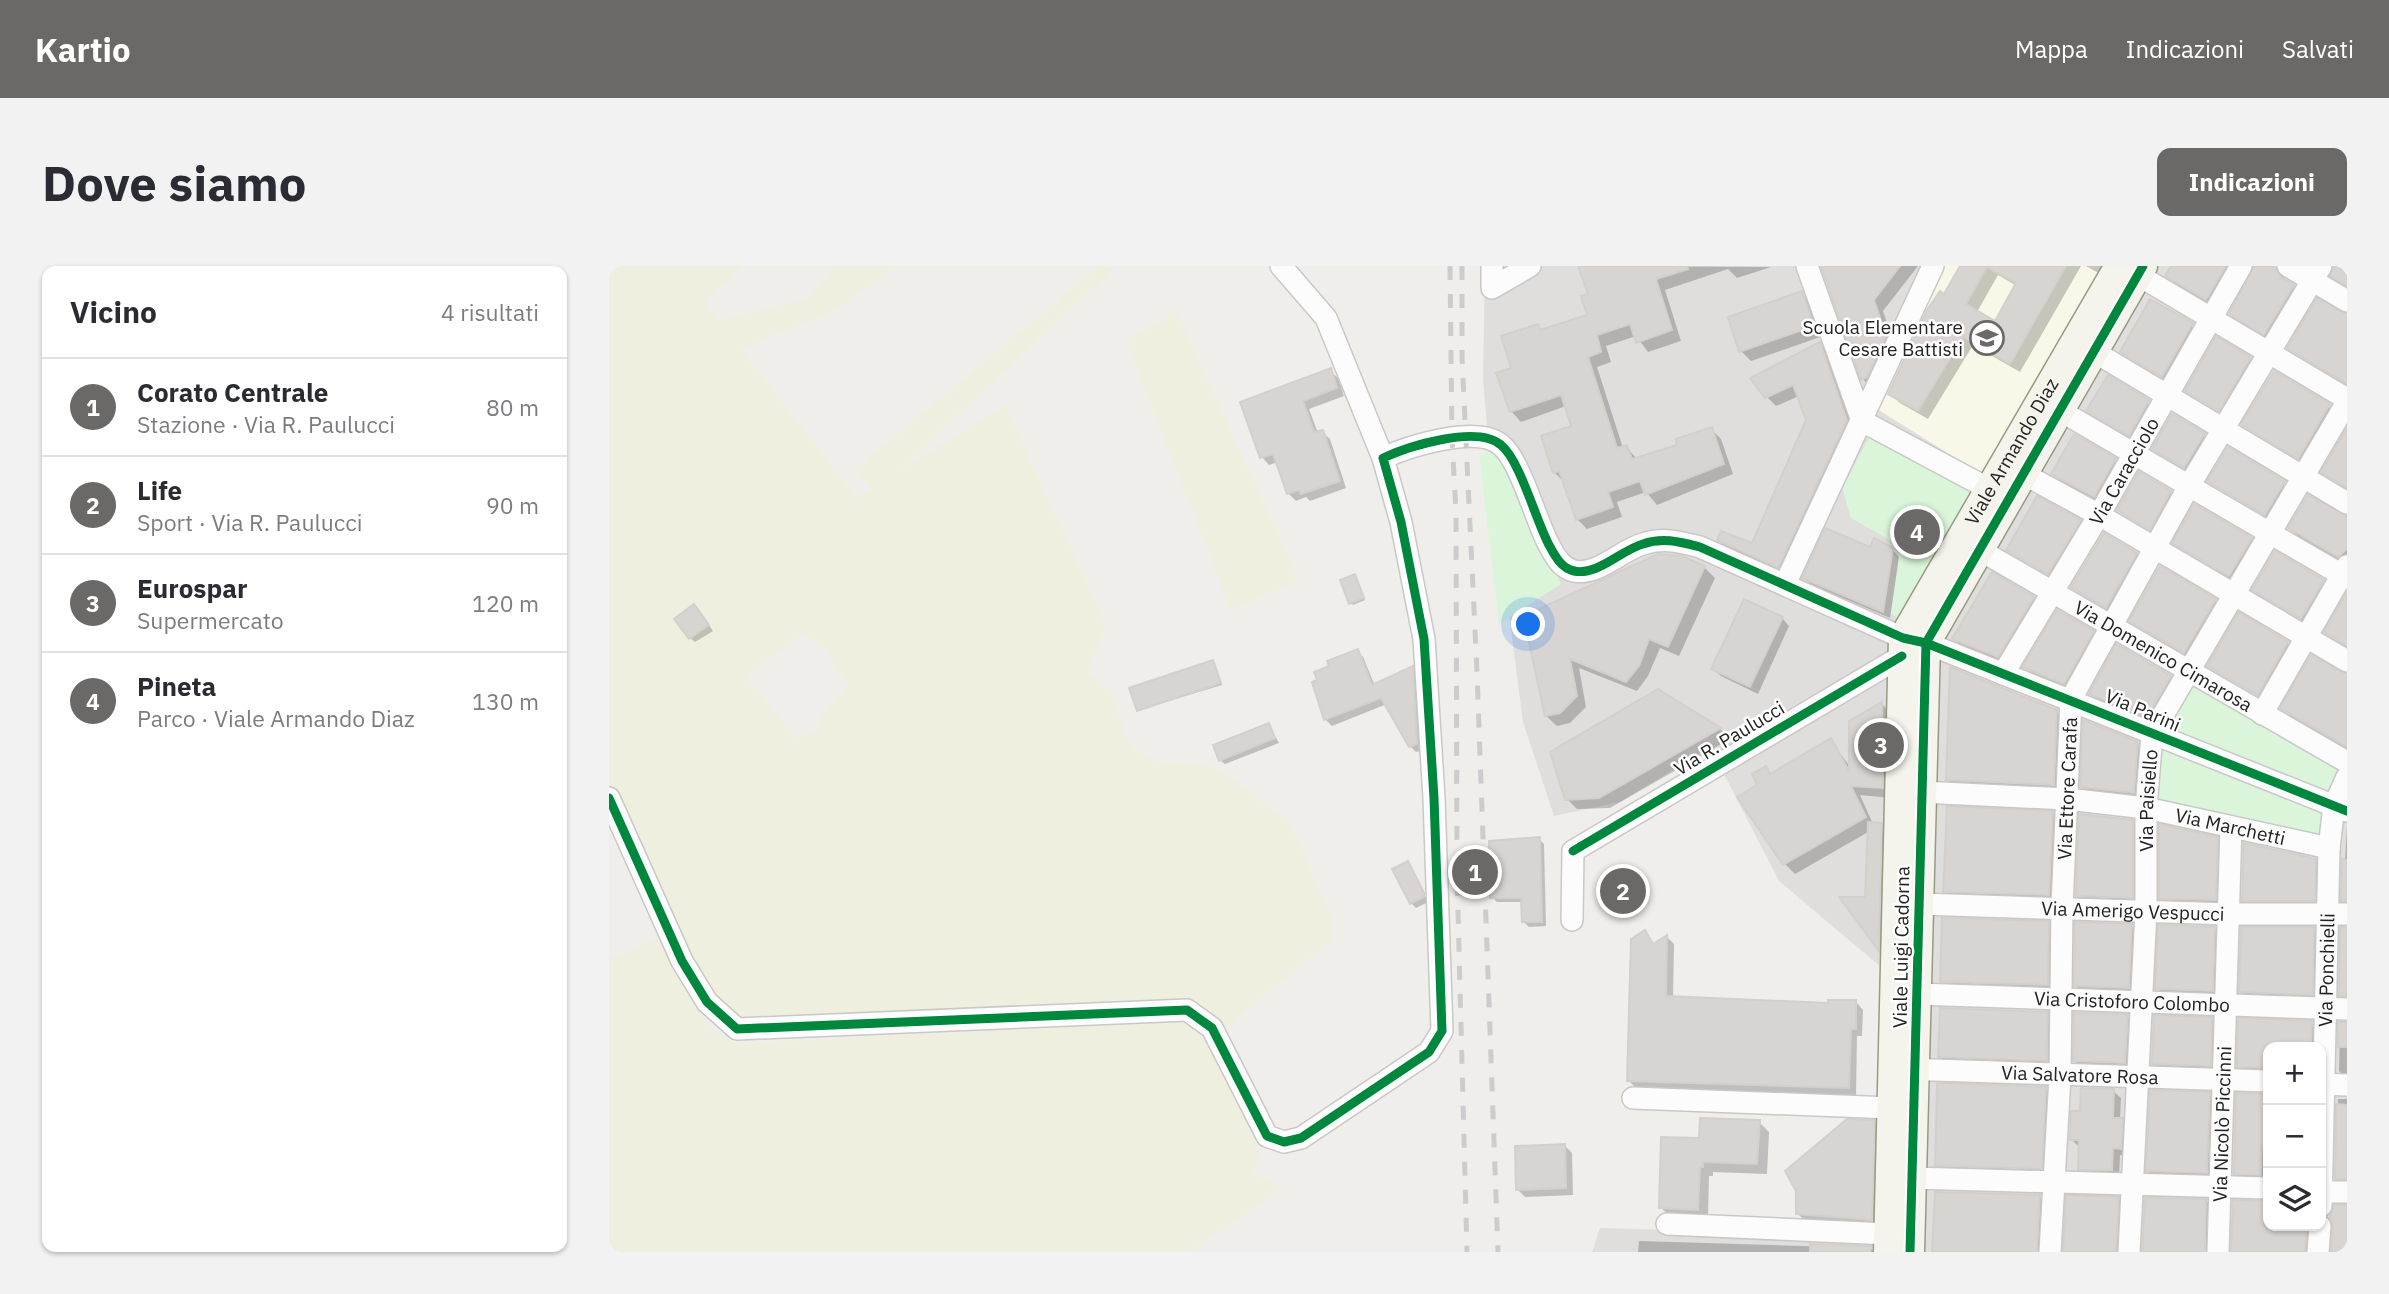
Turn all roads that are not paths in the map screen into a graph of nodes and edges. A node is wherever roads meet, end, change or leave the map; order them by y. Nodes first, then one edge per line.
1 (1281, 266) edge
2 (1492, 266) edge
3 (1530, 266) edge
4 (1807, 266) edge
5 (1933, 266) edge
6 (2241, 266) edge
7 (2288, 266) edge
8 (2133, 269) edge
9 (2317, 273) edge
10 (2347, 301) edge
11 (2211, 318) junction
12 (2093, 351) junction
13 (2270, 353) junction
14 (2167, 397) junction
15 (2347, 400) edge
16 (2059, 410) junction
17 (1862, 421) junction
18 (2224, 430) junction
19 (2132, 453) junction
20 (1383, 457) junction
21 (2022, 473) junction
22 (2302, 478) junction
23 (2189, 486) junction
24 (1989, 489) junction
25 (2347, 503) edge
26 (2099, 514) junction
27 (2269, 531) junction
28 (2154, 547) junction
29 (1978, 550) junction
30 (2345, 573) edge
31 (1785, 584) junction
32 (2053, 594) junction
33 (2233, 594) junction
34 (2109, 627) junction
35 (2306, 637) junction
36 (1910, 645) junction
37 (2347, 661) edge
38 (2187, 672) junction
39 (2003, 674) junction
40 (2071, 699) junction
41 (2262, 715) junction
42 (2152, 733) junction
43 (2347, 762) edge
44 (2347, 777) edge
45 (1921, 792) junction
46 (609, 798) edge
47 (2067, 799) junction
48 (2146, 808) junction
49 (2341, 809) edge
50 (2231, 827) junction
51 (2329, 848) junction
52 (1919, 904) junction
53 (2062, 908) junction
54 (2146, 911) junction
55 (2229, 914) junction
56 (2338, 914) edge
57 (1572, 920) dead end
58 (1917, 994) junction
59 (2061, 1000) junction
60 (2141, 1003) junction
61 (2226, 1006) junction
62 (2337, 1009) edge
63 (2326, 1064) edge
64 (1905, 1069) junction
65 (2060, 1076) junction
66 (2139, 1077) junction
67 (2223, 1079) junction
68 (2263, 1081) edge
69 (2326, 1084) edge
70 (2347, 1085) edge
71 (1633, 1098) dead end
72 (2322, 1105) edge
73 (1892, 1108) junction
74 (2321, 1168) edge
75 (1912, 1178) junction
76 (2055, 1180) junction
77 (2133, 1182) junction
78 (2220, 1184) junction
79 (2263, 1188) edge
80 (2326, 1192) edge
81 (2347, 1192) edge
82 (1667, 1224) dead end
83 (2320, 1231) edge
84 (1888, 1243) edge
85 (1910, 1252) edge
86 (2049, 1252) edge
87 (2129, 1252) edge
88 (2218, 1252) edge
89 (2318, 1252) edge

1 - 20 street
2 - 3 street
4 - 17 street
5 - 17 street
6 - 11 street, Via Caracciolo
7 - 9 street
8 - 11 street
8 - 12 main road
8 - 24 main road, Viale Armando Diaz
9 - 10 street
9 - 13 street, Via Ettore Carafa
11 - 13 street
11 - 14 street, Via Caracciolo
12 - 14 street
12 - 16 main road
13 - 15 street
13 - 18 street, Via Ettore Carafa
14 - 18 street
14 - 19 street, Via Caracciolo
15 - 22 street, Via Paisiello
16 - 19 street
16 - 21 main road
17 - 24 street
17 - 31 street
18 - 22 street
18 - 23 street, Via Ettore Carafa
19 - 23 street
19 - 26 street, Via Caracciolo
20 - 31 street, Via Parini
20 - 46 street
21 - 26 street
21 - 29 main road
22 - 25 street
22 - 27 street, Via Paisiello
23 - 27 street
23 - 28 street, Via Ettore Carafa
24 - 36 main road, Viale Armando Diaz
26 - 28 street
26 - 32 street, Via Caracciolo
27 - 30 street
27 - 33 street, Via Paisiello
28 - 33 street
28 - 34 street, Via Ettore Carafa
29 - 32 street, Via Domenico Cimarosa
29 - 36 main road
30 - 35 street
31 - 36 street, Via Parini
32 - 34 street, Via Domenico Cimarosa
32 - 39 street, Via Caracciolo
33 - 35 street
33 - 38 street, Via Paisiello
34 - 38 street, Via Domenico Cimarosa
34 - 40 street, Via Ettore Carafa
35 - 37 street
35 - 41 street
36 - 39 street, Via Parini
36 - 45 main road, Viale Luigi Cadorna
36 - 57 street, Via R. Paulucci
36 - 64 main road, Viale Luigi Cadorna
38 - 41 street, Via Domenico Cimarosa
38 - 42 street, Via Paisiello
39 - 40 street, Via Parini
40 - 42 street, Via Parini
40 - 47 street, Via Ettore Carafa
41 - 43 street, Via Domenico Cimarosa
42 - 48 street, Via Paisiello
42 - 49 street, Via Parini
44 - 49 street, Via Ponchielli
45 - 47 street, Via Marchetti
45 - 52 main road, Viale Luigi Cadorna
47 - 48 street, Via Marchetti
47 - 53 street, Via Ettore Carafa
48 - 50 street, Via Marchetti
48 - 54 street, Via Paisiello
49 - 51 street, Via Ponchielli
50 - 51 street, Via Marchetti
50 - 55 street, Via Nicolò Piccinni
51 - 56 street, Via Ponchielli
52 - 53 street, Via Amerigo Vespucci
52 - 58 main road, Viale Luigi Cadorna
53 - 54 street, Via Amerigo Vespucci
53 - 59 street, Via Ettore Carafa
54 - 55 street, Via Amerigo Vespucci
54 - 60 street, Via Paisiello
55 - 56 street, Via Amerigo Vespucci
55 - 61 street, Via Nicolò Piccinni
56 - 62 street, Via Ponchielli
58 - 59 street, Via Cristoforo Colombo
58 - 64 main road, Viale Luigi Cadorna
59 - 60 street, Via Cristoforo Colombo
59 - 65 street, Via Ettore Carafa
60 - 61 street, Via Cristoforo Colombo
60 - 66 street, Via Paisiello
61 - 62 street, Via Cristoforo Colombo
61 - 67 street, Via Nicolò Piccinni
62 - 63 street, Via Ponchielli
64 - 65 street, Via Salvatore Rosa
64 - 73 main road, Viale Luigi Cadorna
64 - 75 main road, Viale Luigi Cadorna
65 - 66 street, Via Salvatore Rosa
65 - 76 street, Via Ettore Carafa
66 - 67 street, Via Salvatore Rosa
66 - 77 street, Via Paisiello
67 - 68 street, Via Salvatore Rosa
67 - 78 street, Via Nicolò Piccinni
69 - 70 street
71 - 73 street
72 - 74 street, Via Ponchielli
73 - 84 main road, Viale Luigi Cadorna
75 - 76 street
75 - 85 main road, Viale Luigi Cadorna
76 - 77 street
76 - 86 street, Via Ettore Carafa
77 - 78 street
77 - 87 street, Via Paisiello
78 - 79 street
78 - 88 street, Via Nicolò Piccinni
80 - 81 street
82 - 84 street
83 - 89 street

